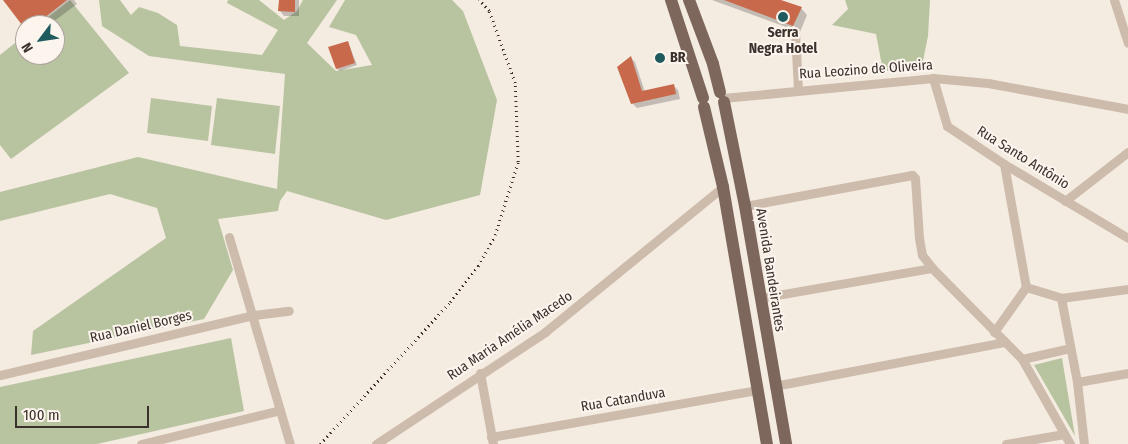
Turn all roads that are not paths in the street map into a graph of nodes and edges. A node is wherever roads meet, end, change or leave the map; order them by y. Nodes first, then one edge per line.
1 (671, 0) edge
2 (689, 0) edge
3 (1114, 0) edge
4 (795, 32) dead end
5 (1128, 43) edge
6 (933, 78) junction
7 (798, 89) junction
8 (722, 97) junction
9 (703, 102) junction
10 (1128, 109) edge
11 (1128, 152) edge
12 (1004, 164) junction
13 (723, 187) junction
14 (1065, 201) junction
15 (745, 206) junction
16 (229, 237) dead end
17 (1128, 238) edge
18 (932, 268) junction
19 (1026, 287) junction
20 (1128, 289) edge
21 (760, 298) junction
22 (1061, 298) junction
23 (290, 310) dead end
24 (254, 315) junction
25 (994, 332) junction
26 (1004, 342) junction
27 (1070, 348) junction
28 (1022, 359) junction
29 (480, 373) junction
30 (1128, 374) edge
31 (0, 375) edge
32 (1077, 382) junction
33 (774, 386) junction
34 (758, 390) junction
35 (280, 410) junction
36 (1064, 434) junction
37 (492, 440) edge
38 (141, 444) edge
39 (290, 444) edge
40 (376, 444) edge
41 (767, 444) edge
42 (786, 444) edge
43 (1006, 444) edge
44 (1070, 444) edge
45 (1084, 444) edge

1 - 9 main road
2 - 8 main road, Avenida Bandeirantes
3 - 5 street
4 - 7 street
6 - 7 street, Rua Leozino de Oliveira
6 - 10 street, Rua Leozino de Oliveira
6 - 12 street, Rua Santo Antônio
7 - 8 street, Rua Leozino de Oliveira
8 - 9 main road
8 - 9 main road
8 - 15 main road, Avenida Bandeirantes
9 - 13 main road
11 - 14 street
12 - 14 street, Rua Santo Antônio
12 - 19 street
13 - 29 street, Rua Maria Amélia Macedo
13 - 34 main road
14 - 17 street, Rua Santo Antônio
15 - 18 street
15 - 21 main road, Avenida Bandeirantes
16 - 24 street
18 - 21 street
18 - 25 street
19 - 22 street
19 - 25 street
20 - 22 street
21 - 33 main road, Avenida Bandeirantes
22 - 27 street
23 - 24 street, Rua Daniel Borges
24 - 31 street, Rua Daniel Borges
24 - 35 street
25 - 26 street
26 - 28 street
26 - 33 street
27 - 28 street
27 - 32 street
28 - 36 street
29 - 37 street
29 - 40 street, Rua Maria Amélia Macedo
30 - 32 street
32 - 45 street
33 - 42 main road, Avenida Bandeirantes
34 - 37 street, Rua Catanduva
34 - 41 main road
35 - 38 street
35 - 39 street
36 - 43 street
36 - 44 street

